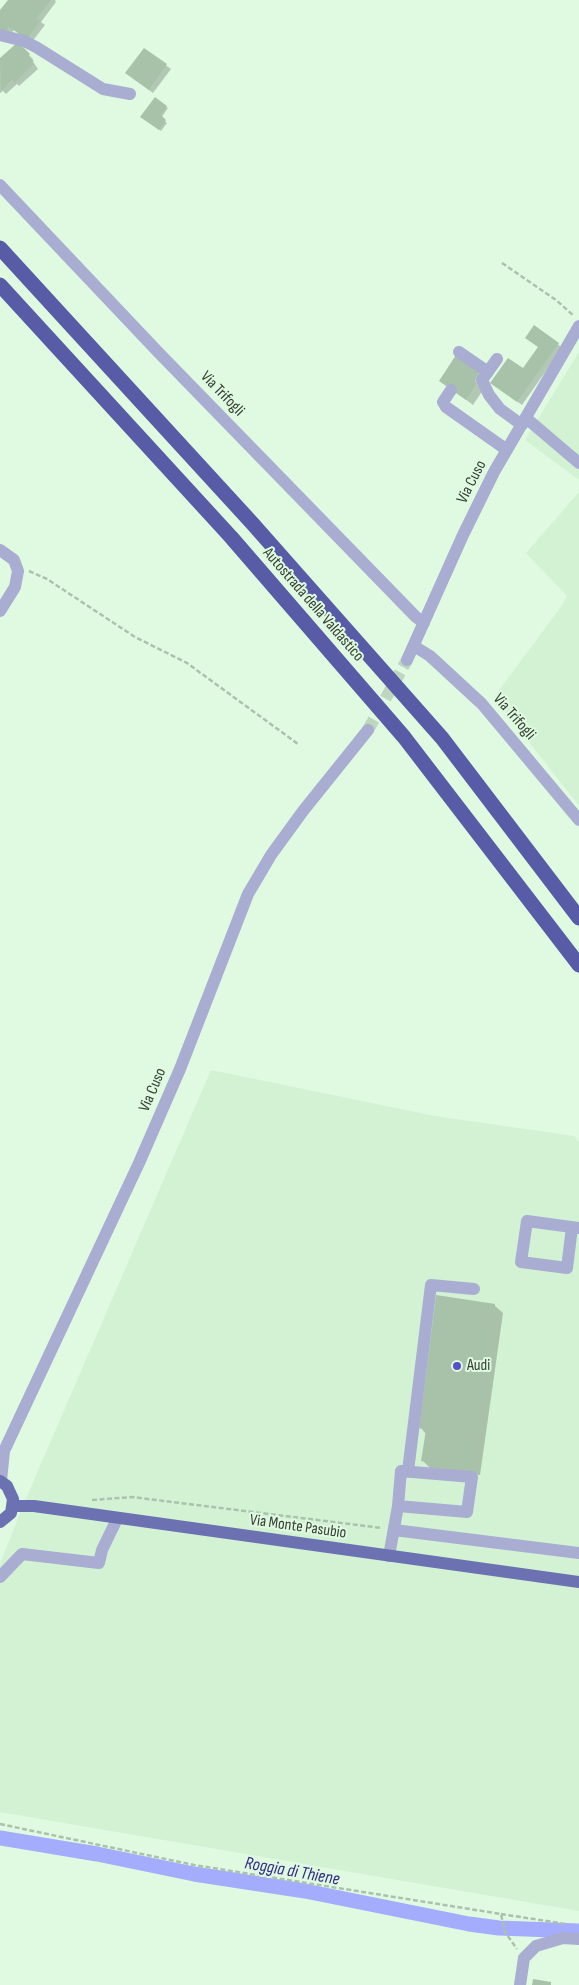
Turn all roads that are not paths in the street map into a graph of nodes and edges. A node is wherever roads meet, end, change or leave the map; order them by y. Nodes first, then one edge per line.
1 (0, 35) edge
2 (130, 94) dead end
3 (0, 185) edge
4 (0, 248) edge
5 (0, 285) edge
6 (579, 326) edge
7 (459, 352) dead end
8 (497, 359) dead end
9 (488, 372) junction
10 (451, 390) dead end
11 (524, 421) junction
12 (507, 450) junction
13 (579, 463) edge
14 (0, 550) edge
15 (0, 611) edge
16 (424, 623) junction
17 (414, 646) junction
18 (407, 660) tunnel mouth
19 (368, 730) tunnel mouth
20 (579, 820) edge
21 (579, 918) edge
22 (579, 965) edge
23 (576, 1227) edge
24 (474, 1289) dead end
25 (408, 1471) junction
26 (0, 1481) edge
27 (13, 1506) junction
28 (398, 1506) junction
29 (117, 1519) junction
30 (0, 1522) edge
31 (394, 1530) junction
32 (579, 1553) edge
33 (389, 1556) junction
34 (0, 1578) edge
35 (579, 1582) edge
36 (579, 1939) edge
37 (520, 1985) edge

1 - 2 street
3 - 16 street, Via Trifogli
4 - 21 highway, Autostrada della Valdastico
5 - 22 highway, Autostrada della Valdastico
6 - 11 street, Via Cuso
7 - 9 street
8 - 9 street
9 - 11 street
10 - 12 street
11 - 12 street, Via Cuso
11 - 13 street
12 - 16 street, Via Cuso
14 - 15 street
16 - 17 street, Via Cuso
17 - 18 street, Via Cuso
17 - 20 street, Via Trifogli
19 - 26 street, Via Cuso
23 - 23 street
24 - 25 street
25 - 28 street
25 - 28 street
26 - 27 main road
27 - 29 main road, Via Monte Pasubio
27 - 30 main road
28 - 31 street
29 - 33 main road, Via Monte Pasubio
29 - 34 street
31 - 32 street
31 - 33 street
33 - 35 main road, Via Monte Pasubio
36 - 37 street

